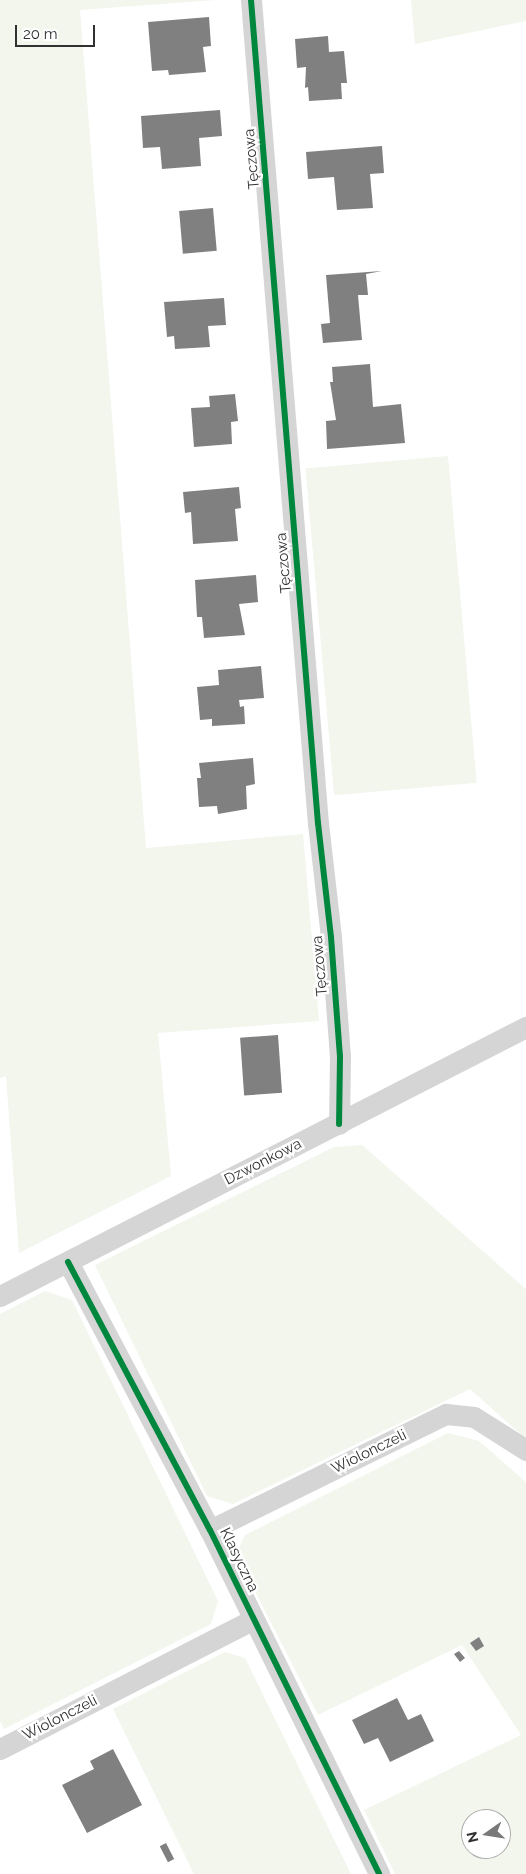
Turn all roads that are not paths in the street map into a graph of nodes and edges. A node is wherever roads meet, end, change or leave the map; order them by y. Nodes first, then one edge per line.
1 (251, 0) edge
2 (526, 1026) edge
3 (339, 1124) junction
4 (68, 1262) junction
5 (0, 1296) edge
6 (526, 1450) edge
7 (210, 1530) junction
8 (254, 1620) junction
9 (0, 1749) edge
10 (379, 1874) edge

1 - 3 street, Tęczowa
2 - 3 street, Dzwonkowa
3 - 4 street, Dzwonkowa
4 - 5 street, Dzwonkowa
4 - 7 street, Klasyczna
6 - 7 street, Wiolonczeli
7 - 8 street, Klasyczna
8 - 9 street, Wiolonczeli
8 - 10 street, Klasyczna

